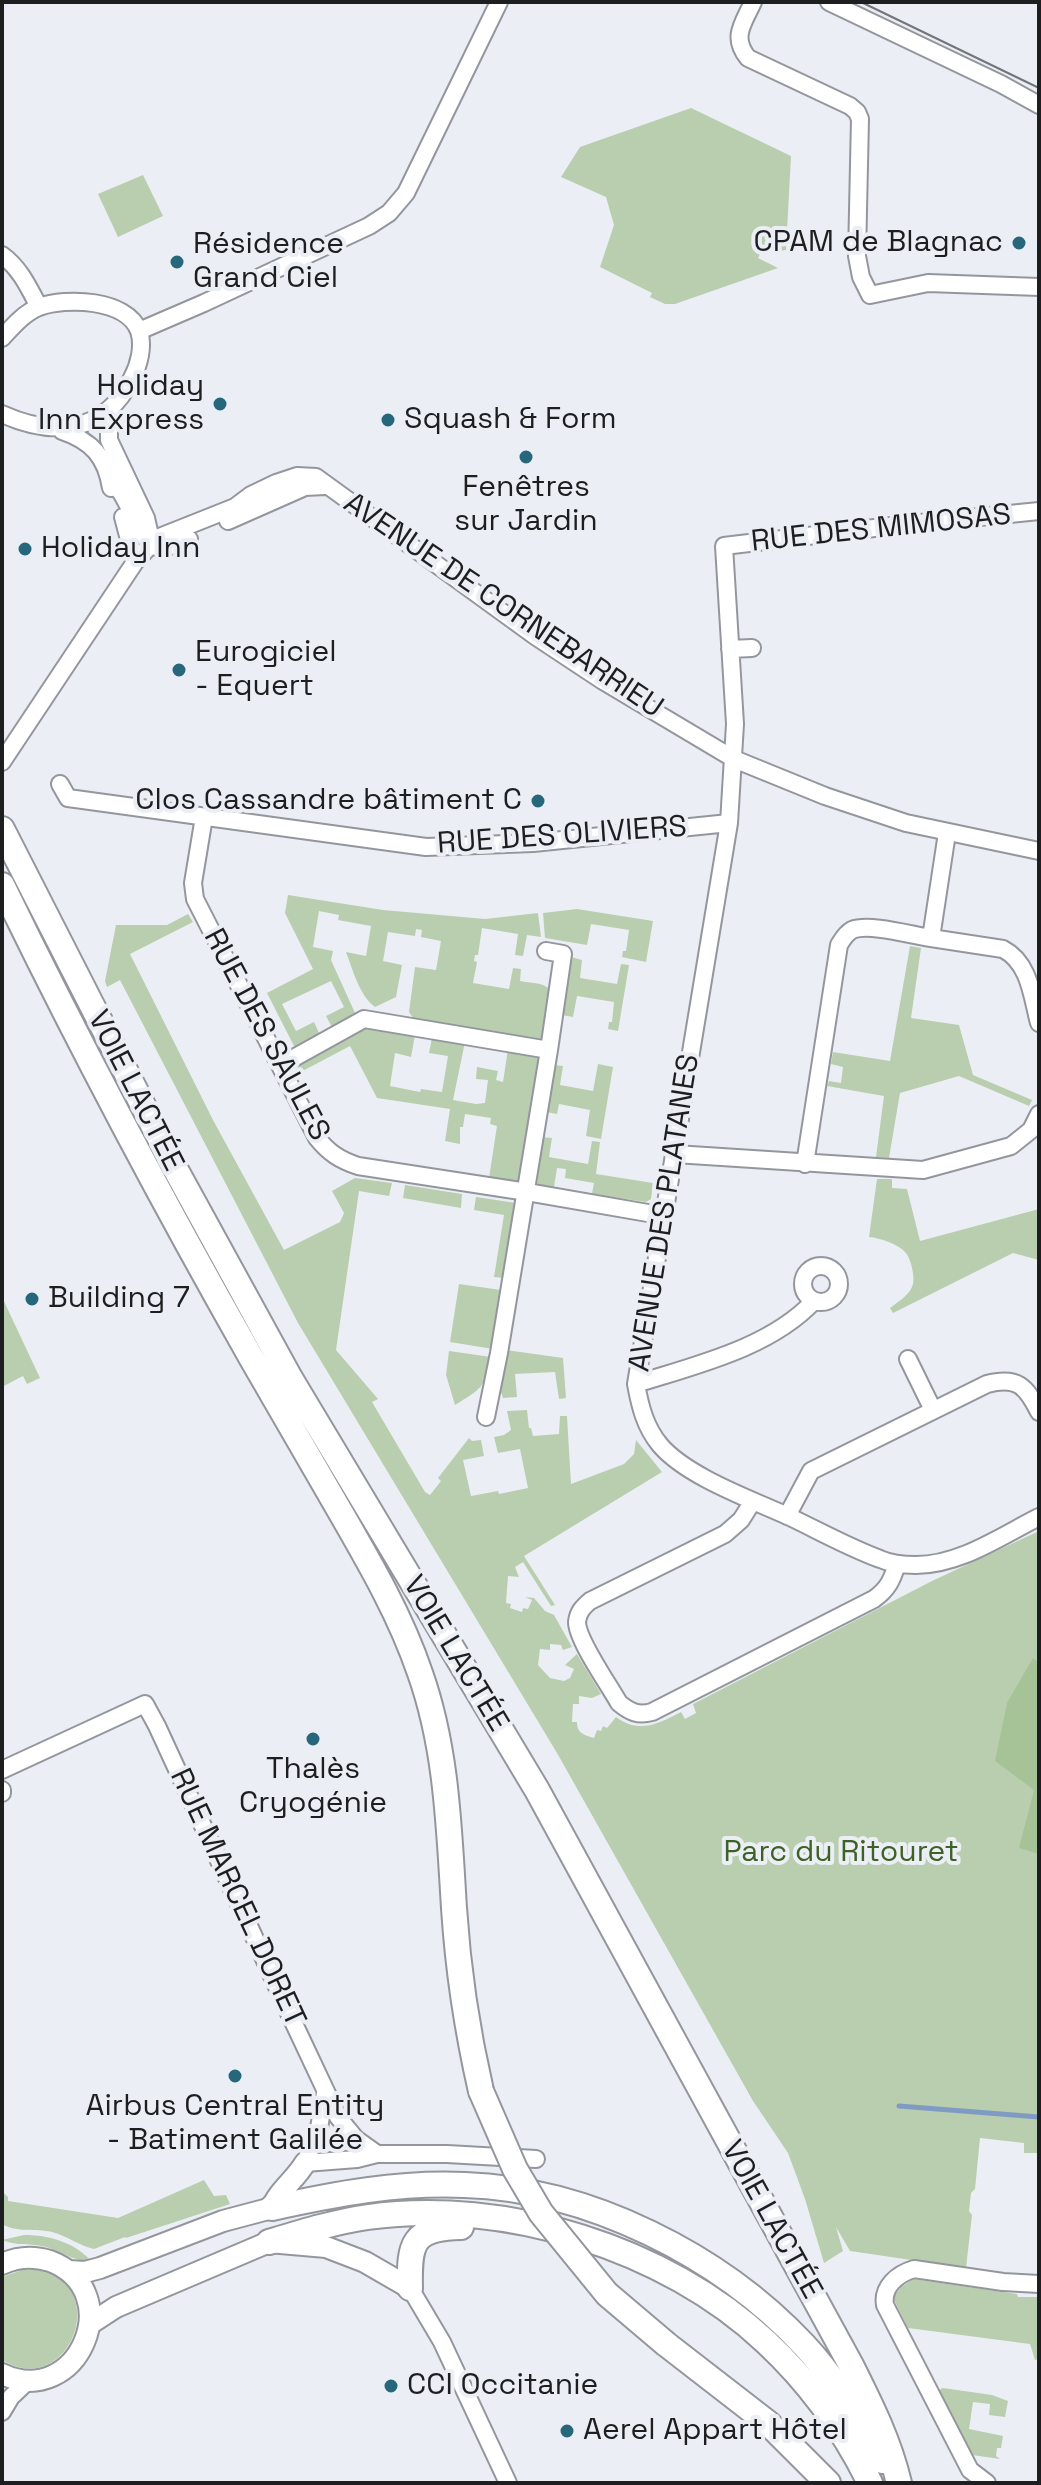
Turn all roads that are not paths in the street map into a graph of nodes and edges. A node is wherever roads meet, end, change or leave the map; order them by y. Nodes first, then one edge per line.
1 (499, 2) edge
2 (753, 2) edge
3 (829, 2) edge
4 (1039, 105) edge
5 (2, 255) edge
6 (1039, 287) edge
7 (39, 307) junction
8 (139, 331) junction
9 (2, 338) edge
10 (109, 409) junction
11 (2, 414) edge
12 (56, 428) junction
13 (109, 477) junction
14 (327, 486) junction
15 (251, 495) junction
16 (1039, 511) edge
17 (146, 518) junction
18 (151, 546) junction
19 (724, 546) joint
20 (134, 564) junction
21 (752, 648) dead end
22 (730, 649) junction
23 (734, 759) junction
24 (2, 762) edge
25 (60, 784) dead end
26 (204, 817) junction
27 (729, 823) junction
28 (2, 829) edge
29 (947, 833) junction
30 (1039, 851) edge
31 (2, 885) edge
32 (931, 938) junction
33 (546, 951) dead end
34 (1039, 1023) edge
35 (549, 1050) junction
36 (281, 1065) junction
37 (1039, 1114) edge
38 (675, 1154) junction
39 (805, 1164) junction
40 (527, 1192) junction
41 (665, 1216) junction
42 (814, 1301) dead end
43 (908, 1359) dead end
44 (636, 1384) junction
45 (933, 1410) junction
46 (1039, 1412) edge
47 (486, 1417) dead end
48 (753, 1501) junction
49 (787, 1516) junction
50 (1039, 1517) edge
51 (897, 1564) junction
52 (2, 1770) edge
53 (325, 2093) junction
54 (377, 2154) junction
55 (536, 2159) dead end
56 (305, 2163) junction
57 (272, 2208) junction
58 (538, 2226) junction
59 (269, 2242) junction
60 (2, 2248) edge
61 (11, 2261) edge
62 (69, 2271) junction
63 (1039, 2284) edge
64 (410, 2288) junction
65 (90, 2324) junction
66 (2, 2374) edge
67 (28, 2381) junction
68 (2, 2412) edge
69 (508, 2483) edge
70 (828, 2483) edge
71 (870, 2483) edge
72 (898, 2483) edge
73 (987, 2483) edge

1 - 8 street
2 - 6 street
3 - 4 street
5 - 7 street
7 - 8 street
7 - 9 street
8 - 10 street
10 - 12 street
10 - 17 street
11 - 12 street
12 - 13 street
13 - 18 street
13 - 20 street
14 - 15 street, AVENUE DE CORNEBARRIEU
14 - 18 street, AVENUE DE CORNEBARRIEU
14 - 23 street, AVENUE DE CORNEBARRIEU
15 - 17 street, AVENUE DE CORNEBARRIEU
15 - 18 street, AVENUE DE CORNEBARRIEU
16 - 19 street, RUE DES MIMOSAS
17 - 18 street
18 - 20 street
19 - 22 street, AVENUE DES PLATANES
20 - 24 street
21 - 22 street
22 - 23 street, AVENUE DES PLATANES
23 - 27 street, AVENUE DES PLATANES
23 - 29 street, AVENUE DE CORNEBARRIEU
25 - 26 street, RUE DES OLIVIERS
26 - 27 street, RUE DES OLIVIERS
26 - 36 street, RUE DES SAULES
27 - 38 street, AVENUE DES PLATANES
28 - 72 highway, VOIE LACTÉE
29 - 30 street, AVENUE DE CORNEBARRIEU
29 - 32 street
31 - 70 highway, VOIE LACTÉE, bridge
32 - 34 street
32 - 39 street
33 - 35 street
35 - 36 street
35 - 40 street
36 - 40 street, RUE DES SAULES
37 - 39 street
38 - 39 street
38 - 41 street, AVENUE DES PLATANES
40 - 41 street, RUE DES SAULES
40 - 47 street
41 - 44 street, AVENUE DES PLATANES
42 - 44 street
43 - 45 street
44 - 48 street, AVENUE DES PLATANES
45 - 46 street
45 - 49 street
48 - 49 street, AVENUE DES PLATANES
48 - 51 street
49 - 51 street, AVENUE DES PLATANES
50 - 51 street
52 - 53 street, RUE MARCEL DORET
53 - 54 street, RUE MARCEL DORET
53 - 56 street
54 - 55 street
54 - 56 street
56 - 57 main road
57 - 62 main road
57 - 72 highway
58 - 59 highway
58 - 64 highway
58 - 71 highway
59 - 64 main road
59 - 65 main road
60 - 61 main road
61 - 62 main road
62 - 65 main road
63 - 73 street
64 - 69 street
65 - 67 main road
66 - 67 main road
67 - 68 street

